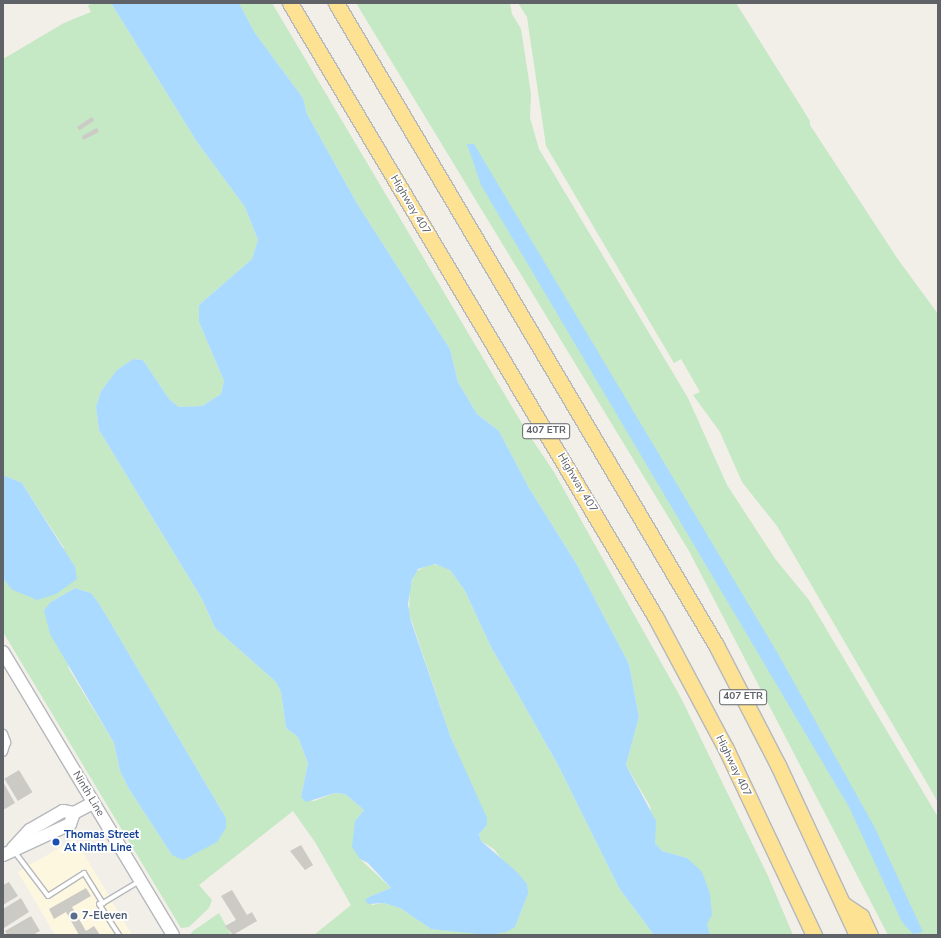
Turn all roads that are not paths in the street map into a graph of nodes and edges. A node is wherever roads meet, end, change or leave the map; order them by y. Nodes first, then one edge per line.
1 (290, 3) edge
2 (336, 3) edge
3 (3, 652) edge
4 (3, 734) edge
5 (3, 752) edge
6 (93, 803) junction
7 (8, 852) edge
8 (140, 881) junction
9 (103, 902) junction
10 (842, 903) junction
11 (119, 935) edge
12 (173, 935) edge
13 (814, 935) edge
14 (857, 935) edge
15 (870, 935) edge

1 - 13 highway, Highway 407 / 407 ETR
2 - 10 highway, 407 ETR
3 - 6 main road, Ninth Line
4 - 5 street
6 - 7 main road
6 - 8 main road, Ninth Line
7 - 9 lane
8 - 9 lane
8 - 12 main road, Ninth Line
9 - 11 lane
10 - 14 highway, 407 ETR
10 - 15 highway

